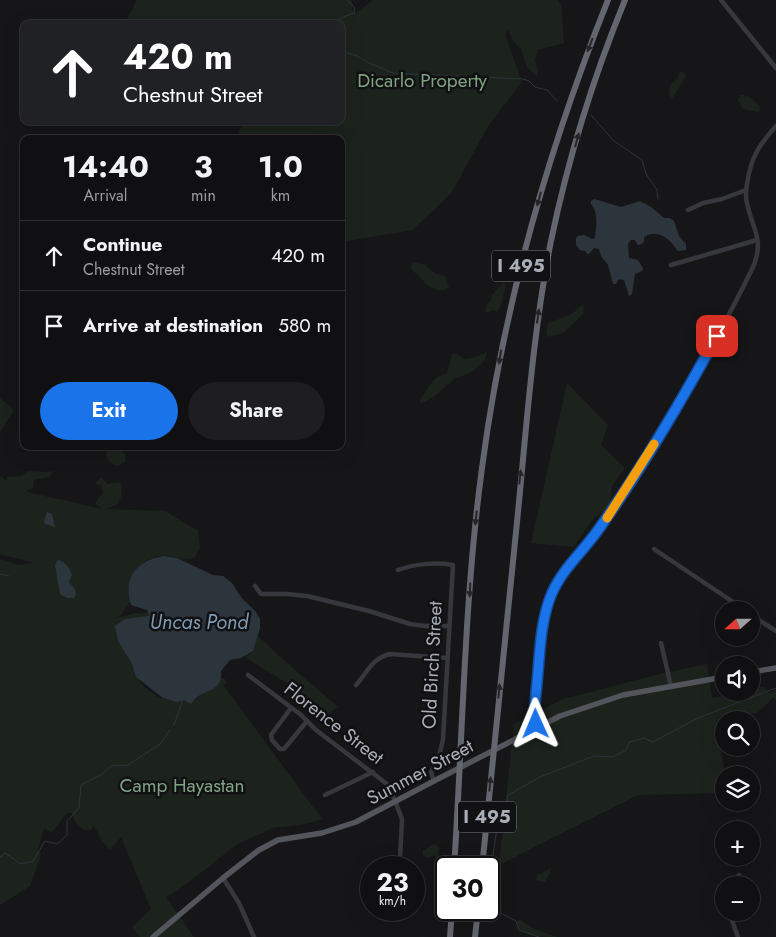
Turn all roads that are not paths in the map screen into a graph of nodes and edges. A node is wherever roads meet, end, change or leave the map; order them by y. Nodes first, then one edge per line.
1 (608, 0) edge
2 (626, 0) edge
3 (721, 0) edge
4 (776, 68) edge
5 (776, 126) edge
6 (746, 190) junction
7 (688, 210) dead end
8 (757, 240) junction
9 (671, 265) dead end
10 (654, 549) dead end
11 (398, 570) dead end
12 (255, 586) dead end
13 (732, 601) edge
14 (760, 620) edge
15 (449, 626) junction
16 (776, 631) edge
17 (662, 643) dead end
18 (447, 658) junction
19 (776, 668) edge
20 (760, 671) edge
21 (248, 675) dead end
22 (715, 679) edge
23 (356, 686) dead end
24 (671, 686) junction
25 (291, 708) junction
26 (307, 721) junction
27 (537, 727) junction
28 (373, 772) junction
29 (434, 780) junction
30 (325, 795) dead end
31 (395, 801) junction
32 (400, 856) edge
33 (455, 856) edge
34 (483, 856) edge
35 (223, 878) junction
36 (451, 921) edge
37 (477, 921) edge
38 (732, 921) edge
39 (153, 937) edge
40 (254, 937) edge
41 (450, 937) edge
42 (475, 937) edge
43 (738, 937) edge

1 -> 33 highway, I 495
34 -> 2 highway, I 495
3 - 4 street
5 - 6 street
6 - 7 street
6 - 8 street
8 - 9 street
8 - 27 street
10 - 13 street
11 - 15 street, Old Birch Street
12 - 15 street
14 - 16 street
15 - 18 street, Old Birch Street
17 - 24 street
18 - 23 street
18 - 29 street, Old Birch Street
19 - 20 main road
21 - 25 street, Florence Street
22 - 24 main road, Summer Street
24 - 27 main road, Summer Street
25 - 26 street, Florence Street
25 - 26 street
26 - 28 street, Florence Street
27 - 29 main road, Summer Street
28 - 30 street
28 - 31 street, Florence Street
29 - 31 main road, Summer Street
31 - 32 street, Florence Street
31 - 35 main road, Summer Street
35 - 39 main road, Summer Street
35 - 40 street
36 - 41 highway
37 - 42 highway
38 - 43 street

